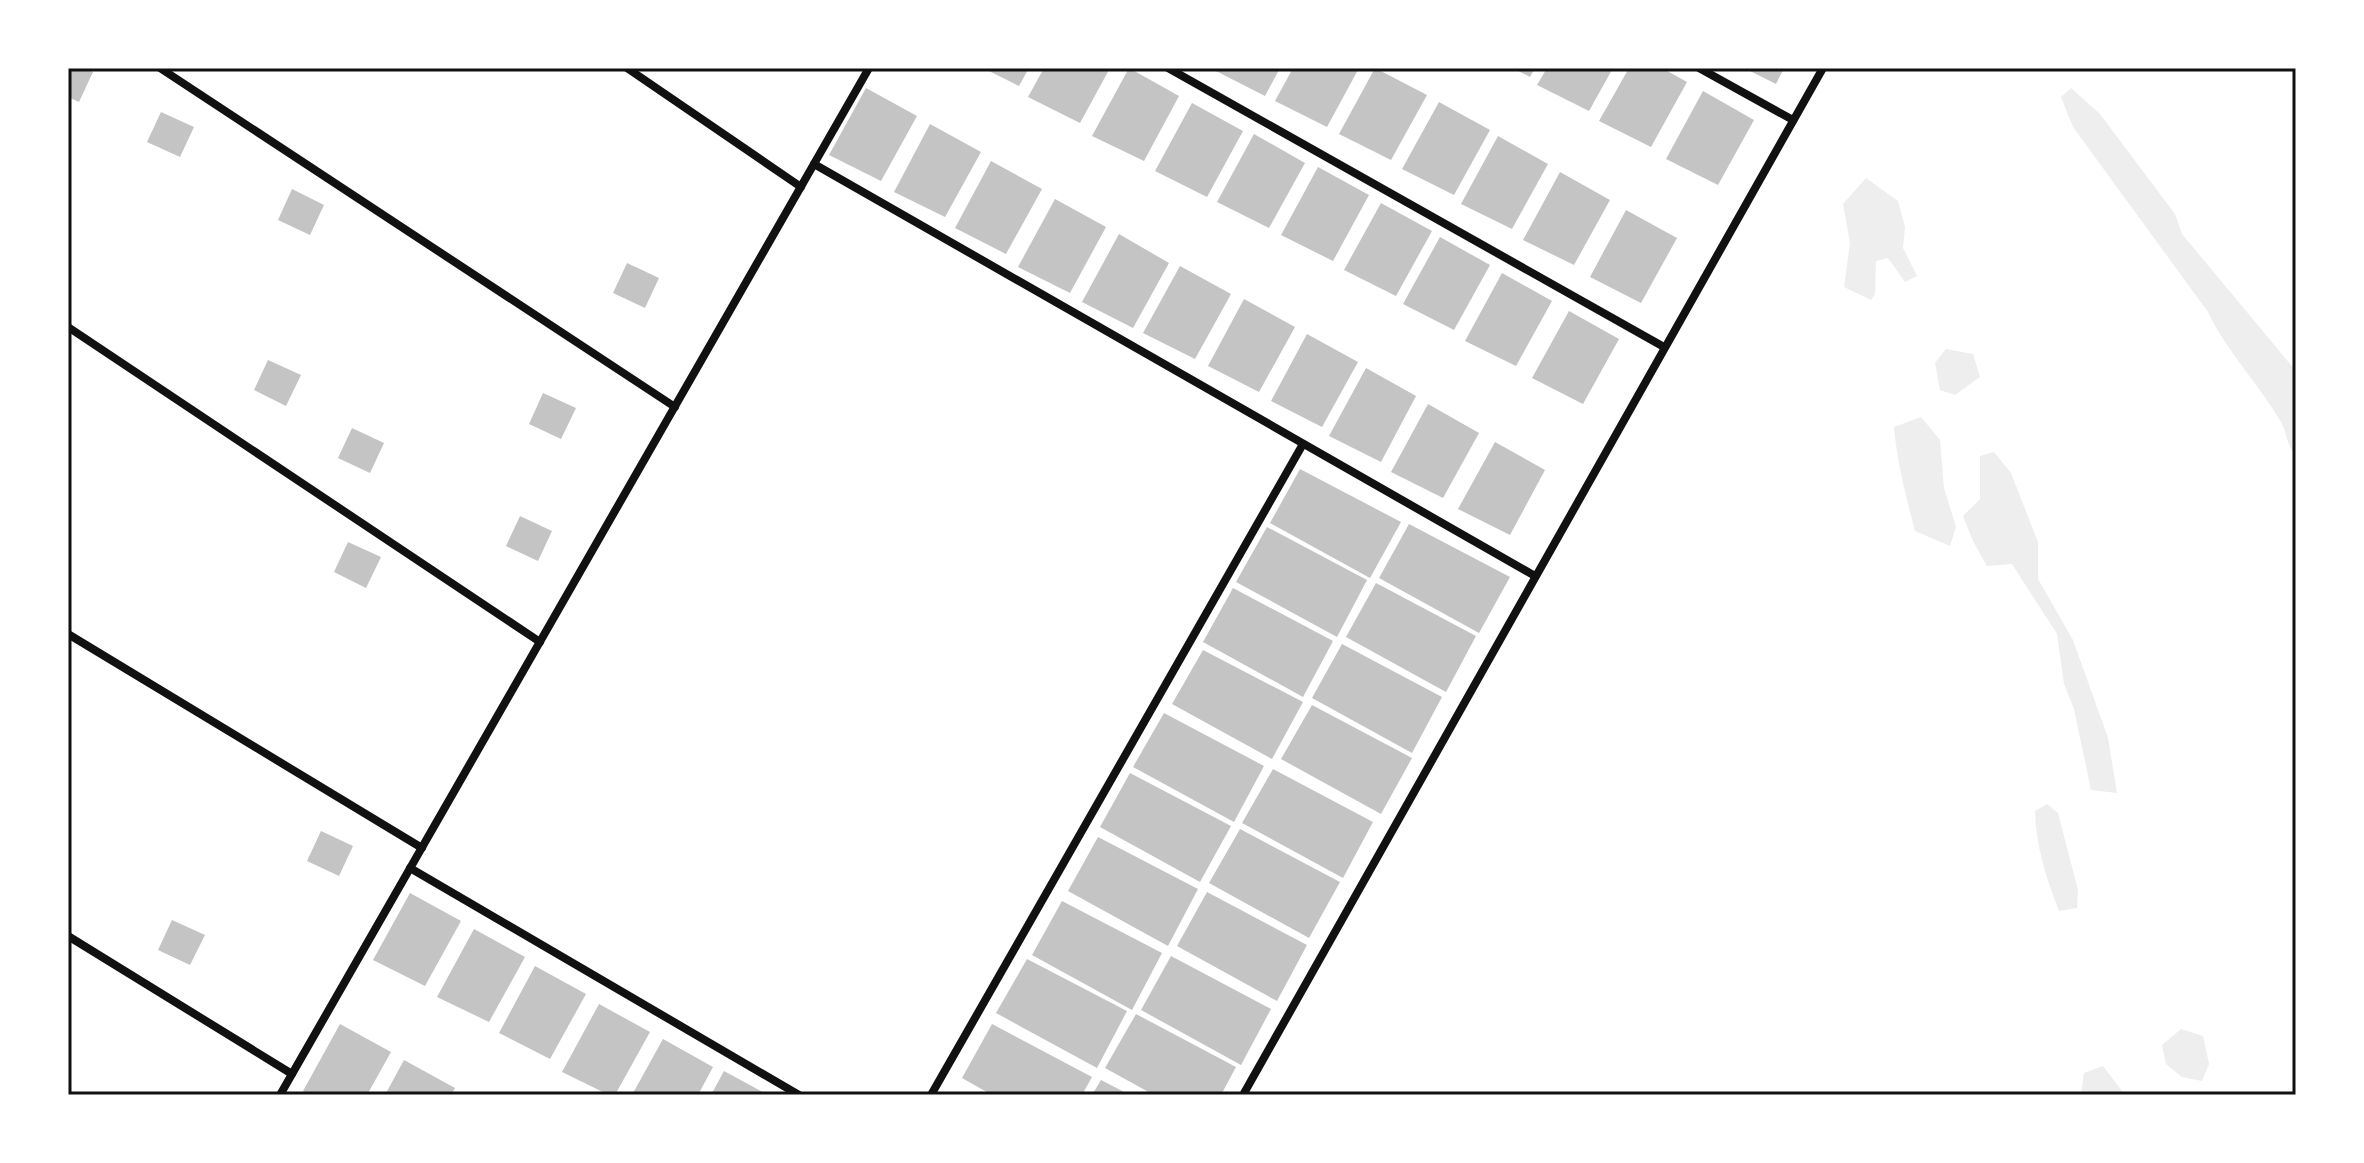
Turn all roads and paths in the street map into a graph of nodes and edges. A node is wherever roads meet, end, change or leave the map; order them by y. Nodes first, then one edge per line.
1 (160, 68) edge
2 (627, 68) edge
3 (869, 68) edge
4 (1168, 68) edge
5 (1699, 68) edge
6 (1823, 68) edge
7 (1793, 120) junction
8 (814, 164) junction
9 (801, 187) junction
10 (68, 327) edge
11 (1664, 347) junction
12 (675, 407) junction
13 (1303, 444) junction
14 (1535, 576) junction
15 (68, 634) edge
16 (540, 642) junction
17 (422, 848) junction
18 (410, 868) junction
19 (68, 936) edge
20 (292, 1074) junction
21 (280, 1095) edge
22 (799, 1095) edge
23 (931, 1095) edge
24 (1243, 1095) edge

1 - 12 street
2 - 9 street
3 - 8 street
4 - 11 street
5 - 7 street
6 - 7 street
7 - 11 street
8 - 9 street
8 - 13 street
9 - 12 street
10 - 16 street
11 - 14 street
12 - 16 street
13 - 14 street
13 - 23 street
14 - 24 street
15 - 17 street
16 - 17 street
17 - 18 street
18 - 20 street
18 - 22 street
19 - 20 street
20 - 21 street

